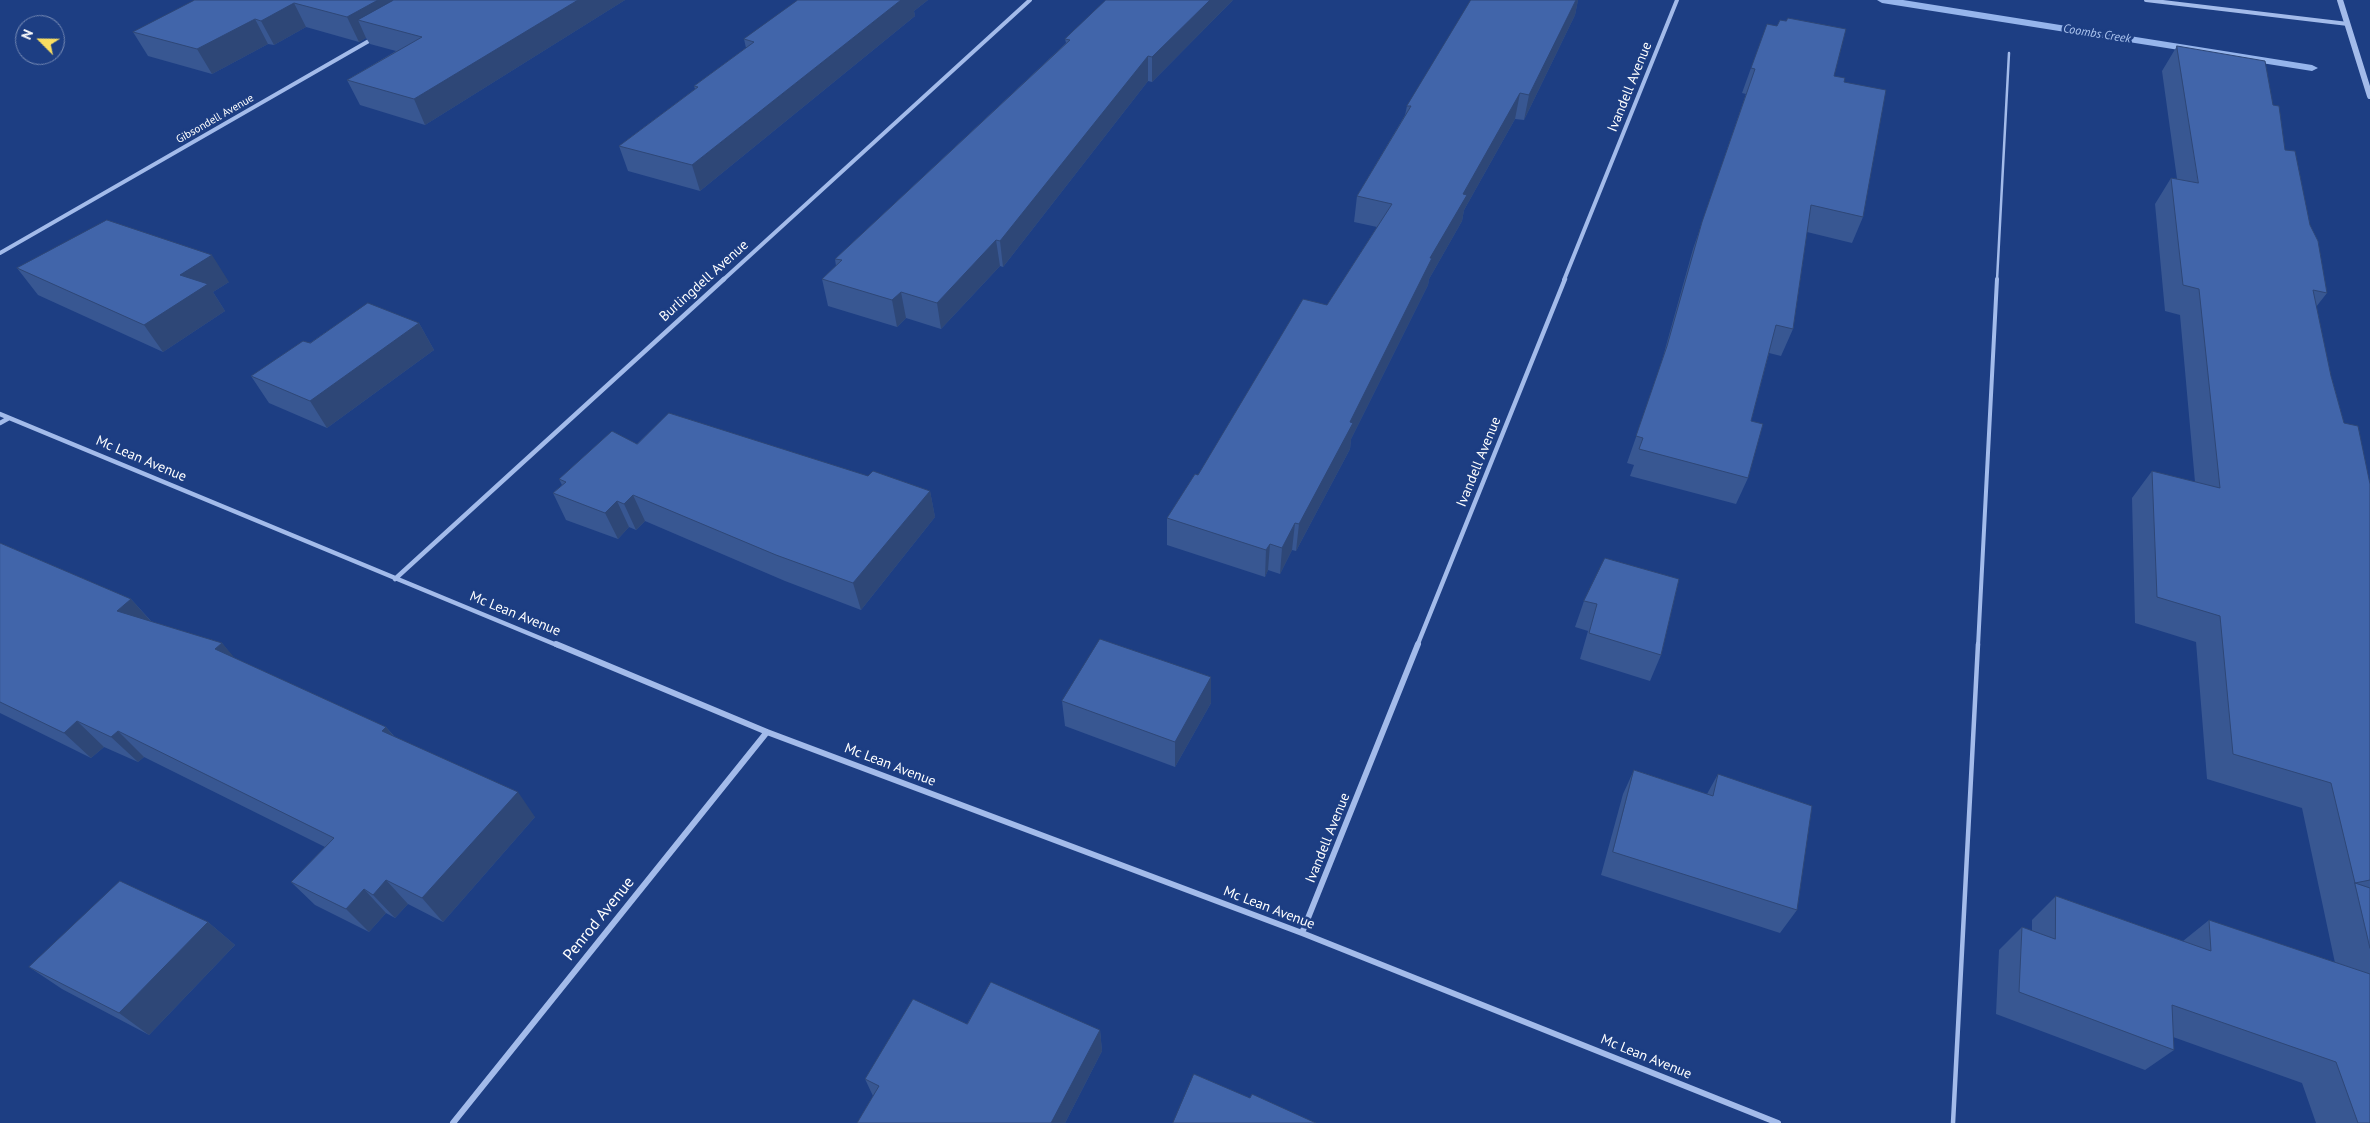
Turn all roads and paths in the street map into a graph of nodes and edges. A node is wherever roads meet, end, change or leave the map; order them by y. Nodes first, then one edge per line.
1 (1030, 0) edge
2 (1677, 0) edge
3 (2146, 0) edge
4 (2340, 0) edge
5 (2348, 24) junction
6 (379, 35) edge
7 (2009, 53) dead end
8 (2370, 96) edge
9 (0, 253) edge
10 (0, 414) edge
11 (9, 418) junction
12 (0, 423) edge
13 (395, 578) junction
14 (767, 732) junction
15 (1302, 933) junction
16 (453, 1123) edge
17 (1778, 1123) edge
18 (1953, 1123) edge

1 - 13 street, Burlingdell Avenue
2 - 15 street, Ivandell Avenue
3 - 5 street
4 - 5 street
5 - 8 street
6 - 9 street, Gibsondell Avenue
7 - 18 lane
10 - 11 street, Mc Lean Avenue
11 - 12 street
11 - 13 street, Mc Lean Avenue
13 - 14 street, Mc Lean Avenue
14 - 15 street, Mc Lean Avenue
14 - 16 street, Penrod Avenue
15 - 17 street, Mc Lean Avenue

